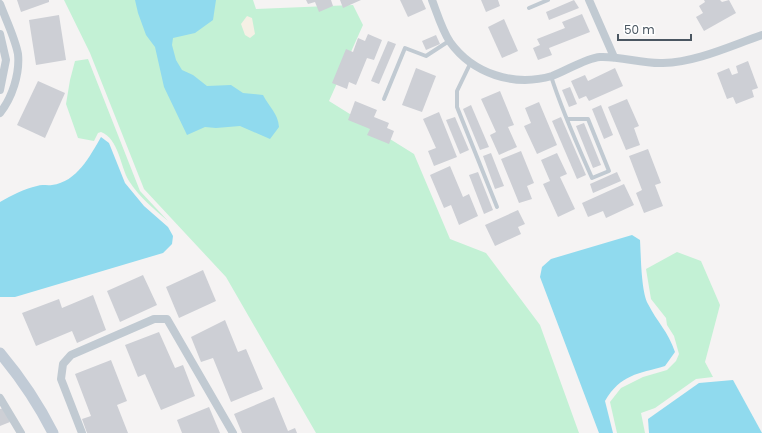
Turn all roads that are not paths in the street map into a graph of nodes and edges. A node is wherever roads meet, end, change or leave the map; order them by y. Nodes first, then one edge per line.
1 (432, 0) edge
2 (548, 0) edge
3 (589, 0) edge
4 (0, 4) edge
5 (529, 8) dead end
6 (0, 34) edge
7 (762, 35) edge
8 (450, 41) junction
9 (614, 57) junction
10 (470, 64) junction
11 (551, 76) junction
12 (0, 90) edge
13 (384, 99) dead end
14 (0, 113) edge
15 (567, 119) junction
16 (497, 207) dead end
17 (0, 353) edge
18 (0, 398) edge
19 (18, 432) edge
20 (53, 433) edge
21 (82, 433) edge
22 (234, 433) edge

1 - 8 street
2 - 5 lane
3 - 9 street
4 - 14 street
6 - 12 street
7 - 9 street
8 - 10 street
8 - 13 lane
9 - 11 street
10 - 11 street
10 - 16 lane
11 - 15 lane
15 - 15 lane
17 - 20 street
18 - 19 street
21 - 22 street

